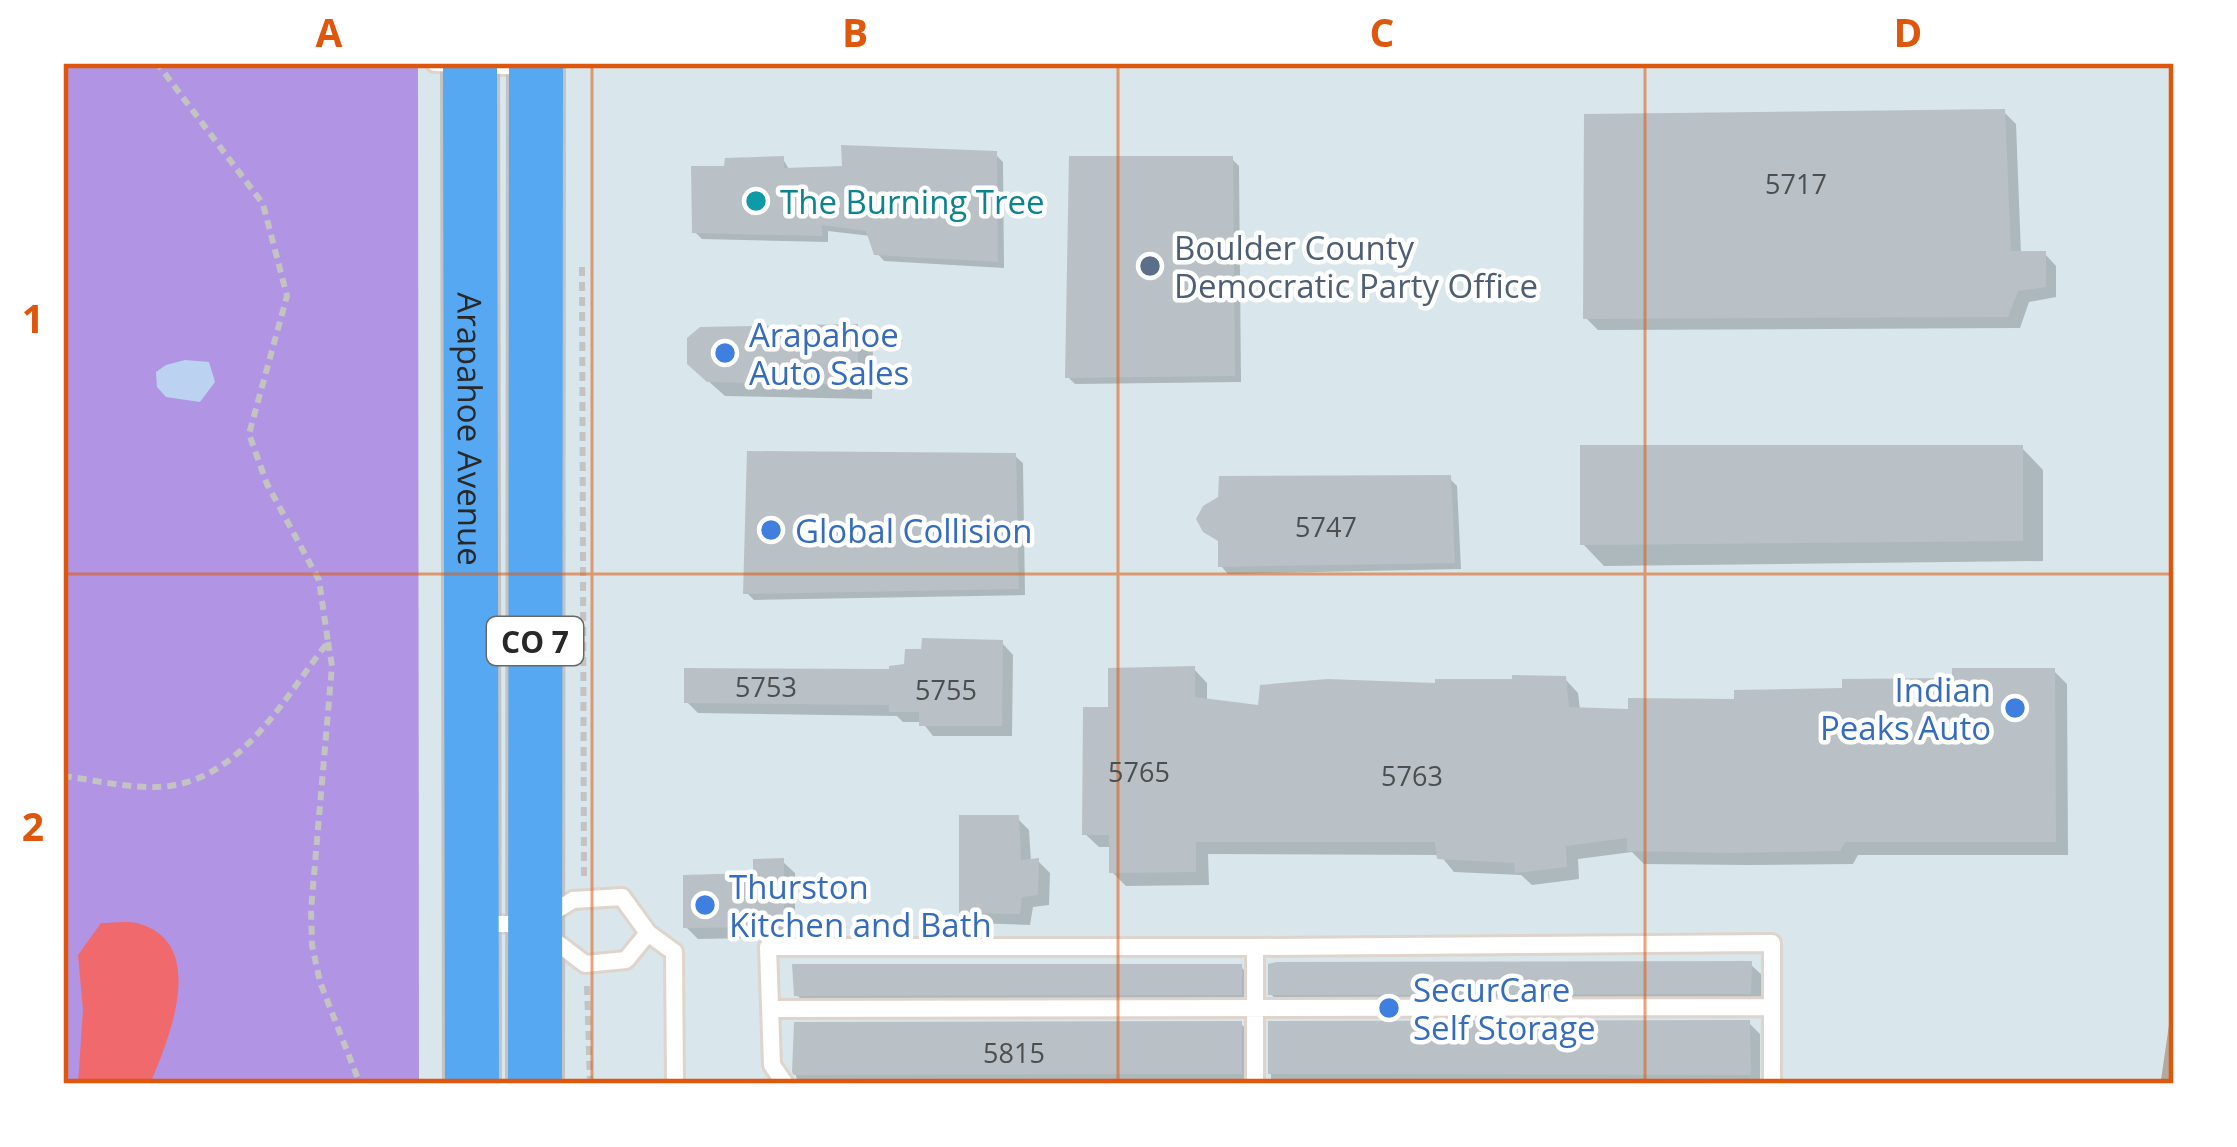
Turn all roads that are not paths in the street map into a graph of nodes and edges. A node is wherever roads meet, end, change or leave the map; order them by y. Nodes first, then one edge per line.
1 (459, 64) edge
2 (538, 64) edge
3 (470, 924) junction
4 (534, 924) junction
5 (647, 933) junction
6 (1255, 947) junction
7 (1255, 1007) junction
8 (1772, 1007) junction
9 (770, 1009) junction
10 (472, 1084) edge
11 (535, 1084) edge
12 (675, 1084) edge
13 (784, 1084) edge
14 (1255, 1084) edge
15 (1772, 1084) edge

1 - 2 lane
1 - 3 main road, Arapahoe Avenue / CO 7
2 - 4 main road, Arapahoe Avenue / CO 7
3 - 4 lane
3 - 10 main road, Arapahoe Avenue / CO 7
4 - 5 lane
4 - 5 lane
4 - 11 main road, Arapahoe Avenue / CO 7
5 - 12 lane
6 - 7 lane
6 - 8 lane
6 - 9 lane
7 - 8 lane
7 - 9 lane
7 - 14 lane
8 - 15 lane
9 - 13 lane

